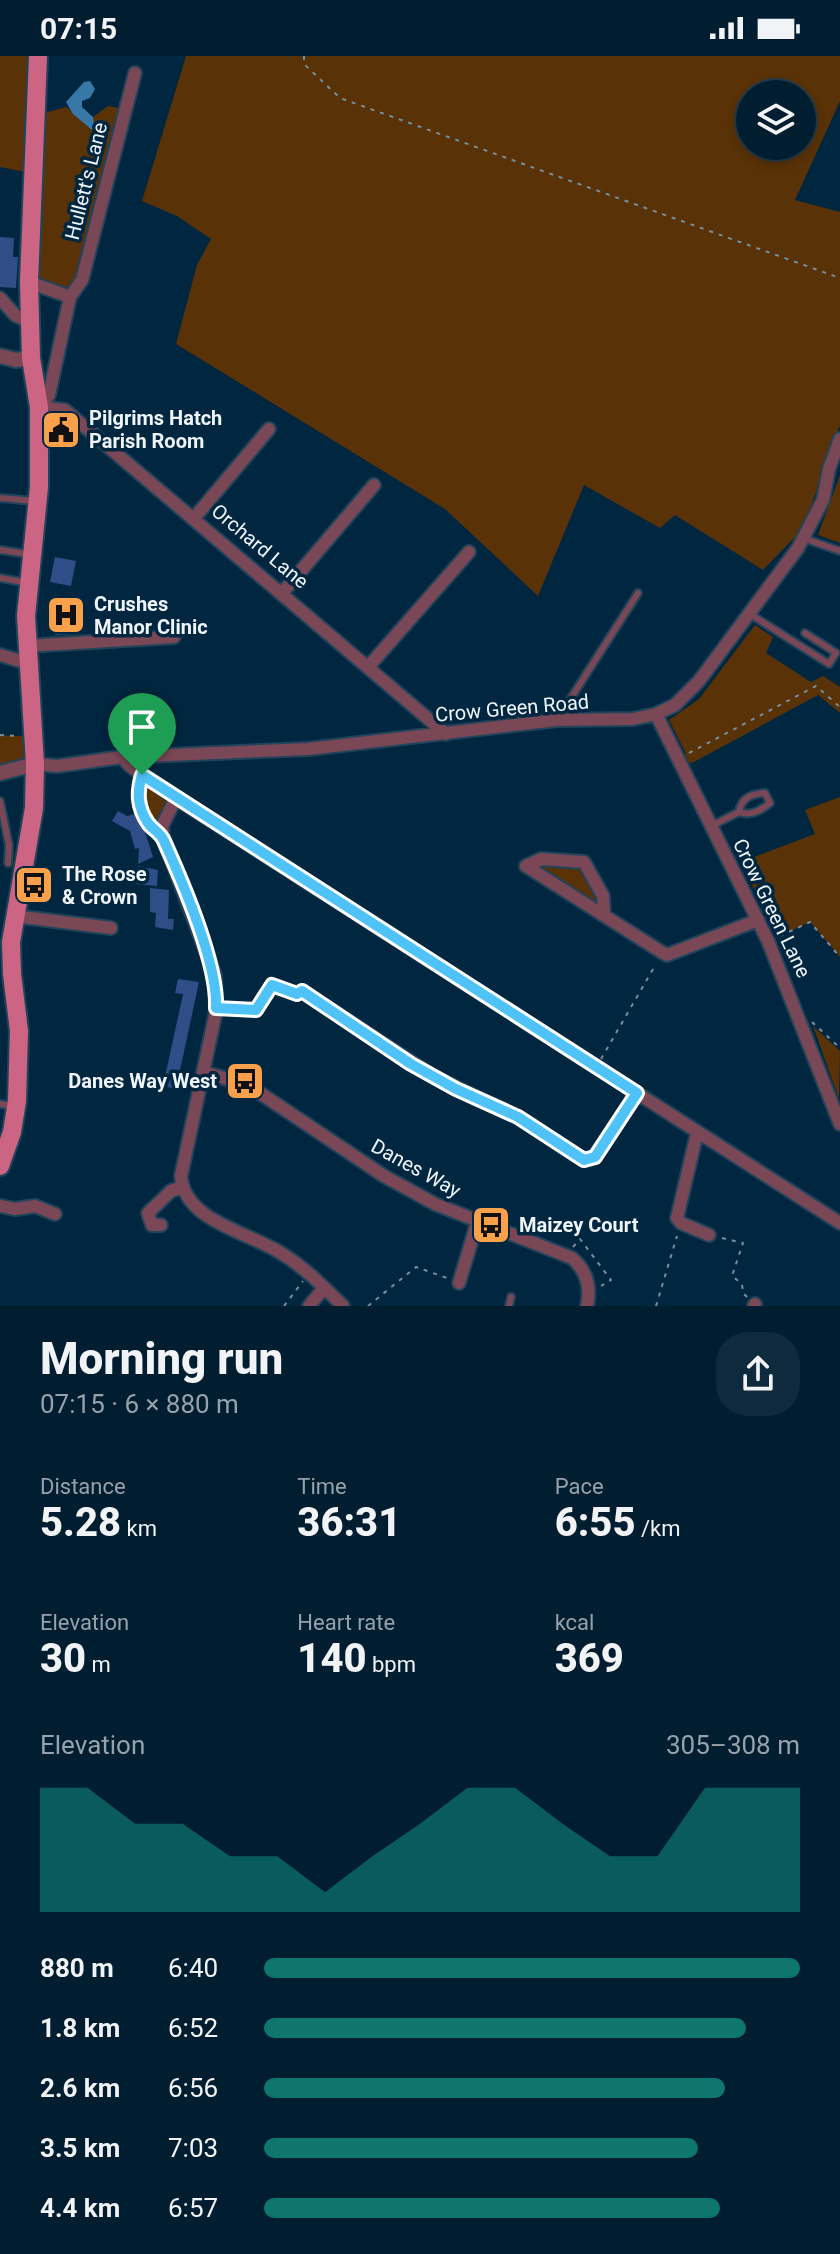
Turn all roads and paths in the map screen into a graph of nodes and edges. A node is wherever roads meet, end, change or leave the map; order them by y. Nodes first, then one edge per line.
1 (38, 56) edge
2 (304, 56) edge
3 (135, 73) dead end
4 (840, 278) edge
5 (29, 282) junction
6 (70, 297) junction
7 (0, 298) edge
8 (30, 322) junction
9 (0, 356) edge
10 (31, 358) junction
11 (39, 407) junction
12 (269, 429) dead end
13 (840, 439) edge
14 (374, 485) dead end
15 (0, 498) edge
16 (38, 501) junction
17 (195, 517) junction
18 (803, 538) junction
19 (0, 550) edge
20 (840, 551) edge
21 (469, 552) dead end
22 (31, 554) junction
23 (0, 578) edge
24 (28, 583) junction
25 (283, 592) junction
26 (638, 593) dead end
27 (750, 614) junction
28 (805, 633) dead end
29 (174, 637) dead end
30 (26, 654) junction
31 (0, 655) edge
32 (369, 666) junction
33 (840, 707) edge
34 (656, 714) junction
35 (557, 720) junction
36 (446, 734) junction
37 (0, 735) edge
38 (33, 737) junction
39 (122, 757) junction
40 (678, 759) junction
41 (35, 764) junction
42 (0, 773) edge
43 (142, 775) junction
44 (176, 798) junction
45 (0, 801) edge
46 (739, 812) junction
47 (711, 826) junction
48 (163, 837) junction
49 (11, 864) edge
50 (604, 915) junction
51 (14, 916) junction
52 (758, 920) junction
53 (111, 928) dead end
54 (768, 941) junction
55 (663, 953) junction
56 (840, 957) edge
57 (302, 991) joint
58 (216, 1008) junction
59 (804, 1027) junction
60 (840, 1048) edge
61 (597, 1067) junction
62 (203, 1072) junction
63 (637, 1093) junction
64 (8, 1105) edge
65 (840, 1124) edge
66 (697, 1133) junction
67 (0, 1166) edge
68 (182, 1187) junction
69 (0, 1206) edge
70 (55, 1214) dead end
71 (477, 1223) junction
72 (681, 1223) junction
73 (840, 1223) edge
74 (161, 1225) dead end
75 (709, 1235) joint
76 (308, 1273) junction
77 (459, 1283) joint
78 (324, 1288) junction
79 (511, 1297) dead end
80 (754, 1305) edge
81 (284, 1306) edge
82 (309, 1306) edge
83 (343, 1306) edge
84 (368, 1306) edge
85 (509, 1306) edge
86 (587, 1306) edge
87 (656, 1306) edge

1 - 5 main road
2 - 4 path
3 - 6 street, Hullett's Lane
5 - 6 street
5 - 8 main road
6 - 11 street, Hullett's Lane
7 - 8 street
8 - 10 main road
9 - 10 street
10 - 11 main road
11 - 16 main road
11 - 17 street, Orchard Lane
12 - 17 street
13 - 18 street, Crow Green Road
14 - 25 street
15 - 16 lane
16 - 22 main road
17 - 25 street, Orchard Lane
18 - 20 lane
18 - 27 street, Crow Green Road
19 - 22 lane
21 - 32 street
22 - 24 main road
23 - 24 lane
24 - 30 main road
25 - 32 street, Orchard Lane
26 - 35 lane
27 - 28 lane
27 - 34 street, Crow Green Road
29 - 30 street
30 - 31 street
30 - 38 main road
32 - 36 street, Orchard Lane
33 - 40 path
34 - 35 street, Crow Green Road
34 - 40 street, Crow Green Lane
35 - 36 street, Crow Green Road
36 - 39 street, Crow Green Road
37 - 38 path
38 - 41 main road
39 - 41 street, Crow Green Road
39 - 43 street
40 - 47 street, Crow Green Lane
41 - 42 street
41 - 49 main road
43 - 44 street
43 - 48 path
44 - 48 street
44 - 61 street
45 - 49 lane
46 - 46 lane
46 - 47 lane
47 - 52 street, Crow Green Lane
48 - 58 street
49 - 51 main road
50 - 50 street
50 - 55 street
51 - 53 street
51 - 64 main road
52 - 54 street, Crow Green Lane
52 - 55 street
54 - 56 path
54 - 59 street, Crow Green Lane
55 - 61 path
57 - 58 path
57 - 63 street
58 - 62 street
59 - 60 path
59 - 65 street, Crow Green Lane
61 - 63 street
62 - 68 street
62 - 71 street, Danes Way
63 - 66 street
64 - 67 main road
66 - 72 street
66 - 73 street
68 - 74 street
68 - 76 street
69 - 70 street
71 - 77 street
71 - 86 street, Danes Way
72 - 75 street
72 - 87 path
75 - 80 path
76 - 78 street
76 - 81 path
77 - 84 path
78 - 82 street
78 - 83 street
79 - 85 lane

